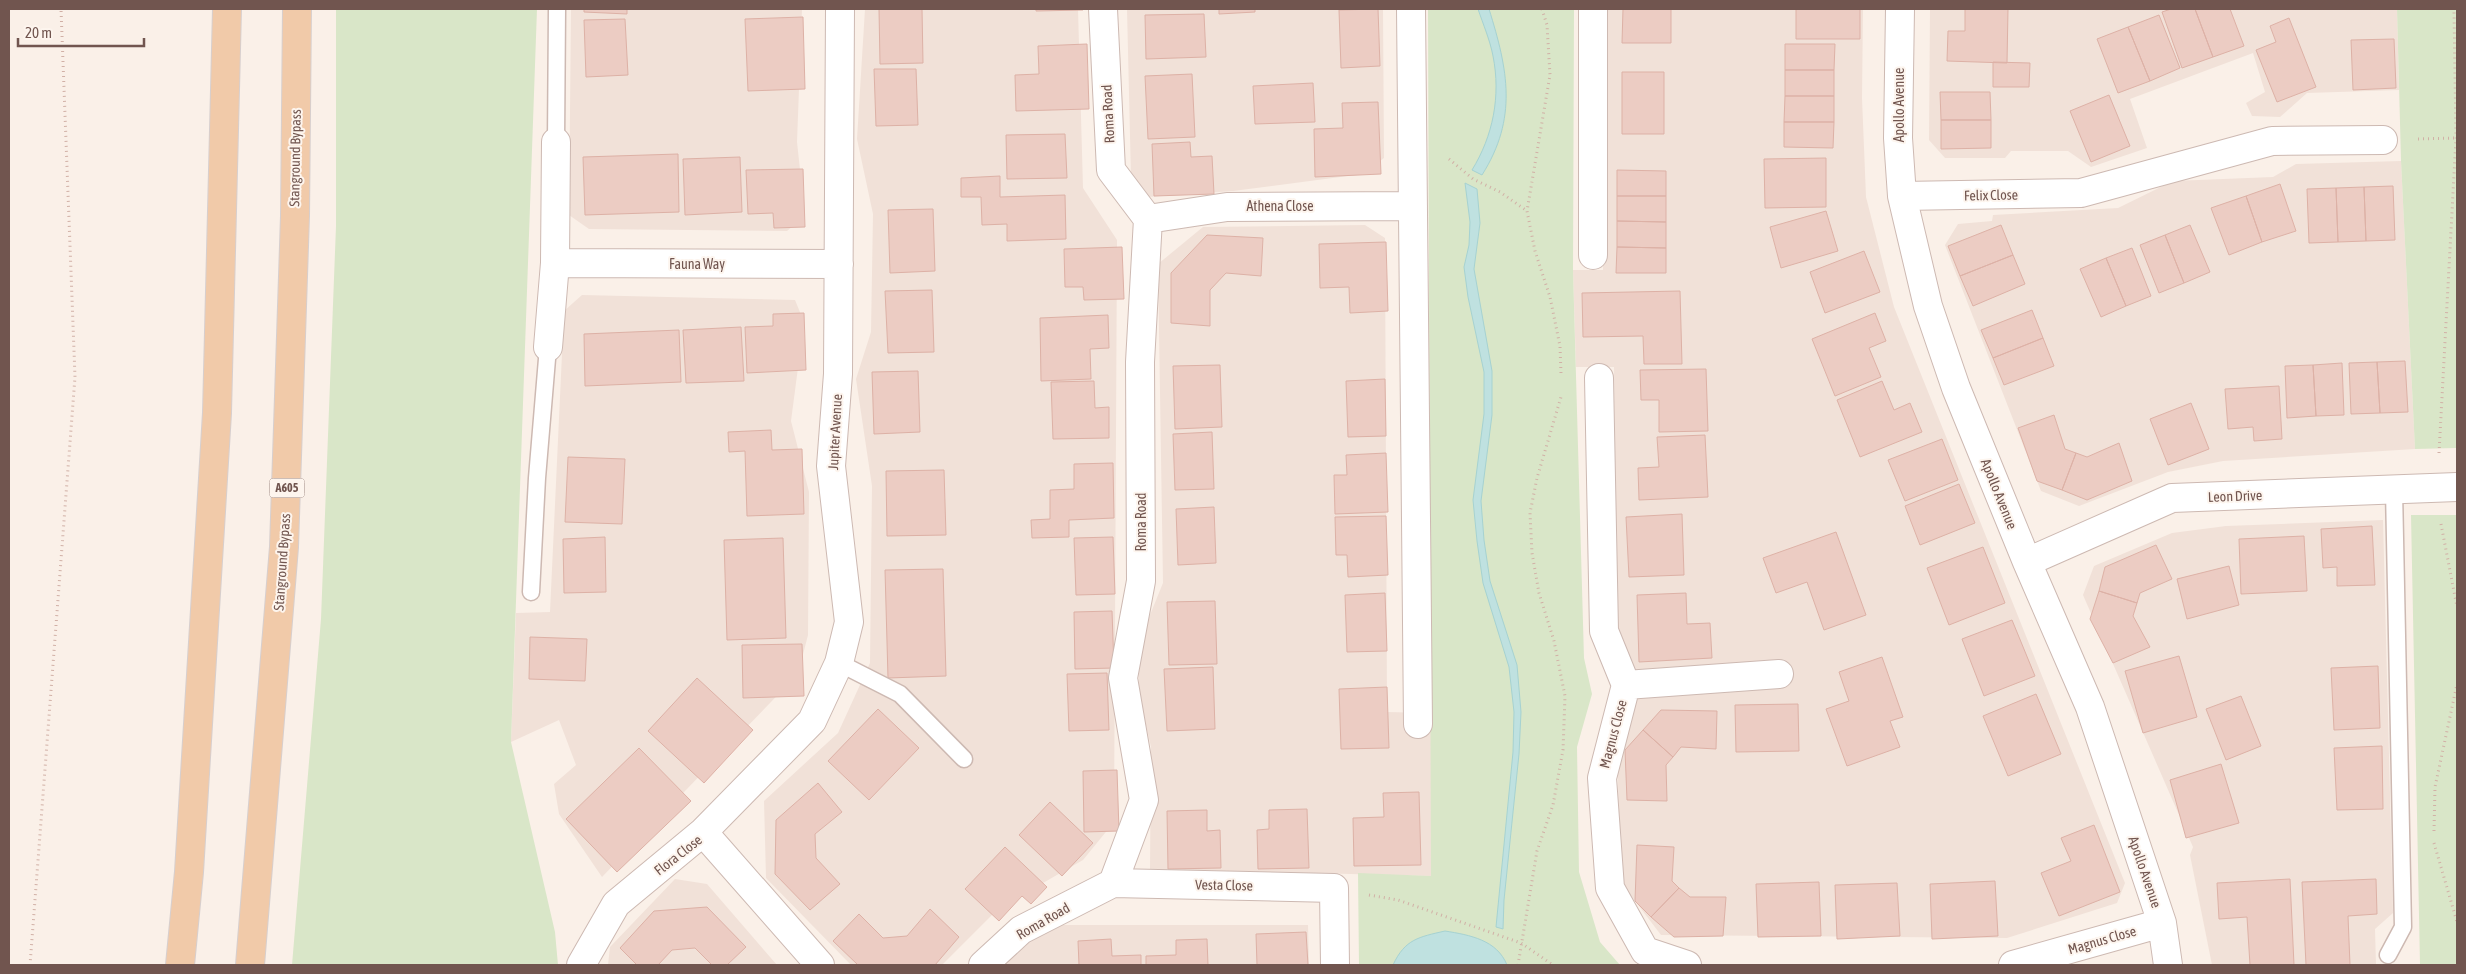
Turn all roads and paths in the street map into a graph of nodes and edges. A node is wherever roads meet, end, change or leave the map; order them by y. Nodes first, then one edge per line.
1 (62, 9) edge
2 (227, 9) edge
3 (297, 9) edge
4 (557, 9) edge
5 (840, 9) edge
6 (1103, 9) edge
7 (1411, 9) edge
8 (1542, 9) edge
9 (1593, 9) edge
10 (1900, 9) edge
11 (2454, 9) edge
12 (2383, 140) dead end
13 (556, 142) joint
14 (1413, 154) junction
15 (1902, 196) junction
16 (1413, 206) junction
17 (1527, 211) junction
18 (1148, 218) junction
19 (1593, 255) dead end
20 (555, 263) junction
21 (839, 264) junction
22 (548, 347) joint
23 (1599, 378) dead end
24 (1562, 384) dead end
25 (1562, 393) dead end
26 (2448, 488) edge
27 (2394, 490) junction
28 (2027, 562) junction
29 (531, 592) dead end
30 (2457, 607) edge
31 (839, 663) junction
32 (1779, 674) dead end
33 (2457, 684) edge
34 (1626, 685) junction
35 (1418, 724) dead end
36 (964, 760) dead end
37 (703, 832) junction
38 (1113, 883) junction
39 (1334, 888) junction
40 (2457, 922) edge
41 (2162, 923) junction
42 (1521, 943) junction
43 (2388, 954) dead end
44 (30, 965) edge
45 (180, 965) edge
46 (250, 965) edge
47 (582, 965) edge
48 (820, 965) edge
49 (983, 965) edge
50 (1336, 965) edge
51 (1518, 965) edge
52 (1553, 965) edge
53 (1687, 965) edge
54 (2014, 965) edge
55 (2168, 965) edge

1 - 44 path
2 - 45 main road
3 - 46 main road, Stanground Bypass / A605
4 - 13 lane
5 - 21 street, Jupiter Avenue
6 - 18 street, Roma Road
7 - 14 street
8 - 17 path
9 - 19 street
10 - 15 street, Apollo Avenue
11 - 26 path
12 - 15 street, Felix Close
13 - 20 street
14 - 16 street
14 - 17 path
15 - 28 street, Apollo Avenue
16 - 18 street, Athena Close
16 - 35 street
17 - 24 path
18 - 38 street, Roma Road
20 - 21 street, Fauna Way
20 - 22 street
21 - 31 street, Jupiter Avenue
22 - 29 lane
23 - 34 street, Magnus Close
25 - 42 path
26 - 27 street, Leon Drive
26 - 30 path
27 - 28 street, Leon Drive
27 - 43 lane
28 - 41 street, Apollo Avenue
31 - 36 lane
31 - 37 street, Jupiter Avenue
32 - 34 street
33 - 40 path
34 - 53 street, Magnus Close
37 - 47 street, Flora Close
37 - 48 street, Flora Close
38 - 39 street, Vesta Close
38 - 49 street, Roma Road
39 - 42 path
39 - 50 street
41 - 54 street, Magnus Close
41 - 55 street, Apollo Avenue
42 - 51 path
42 - 52 path

